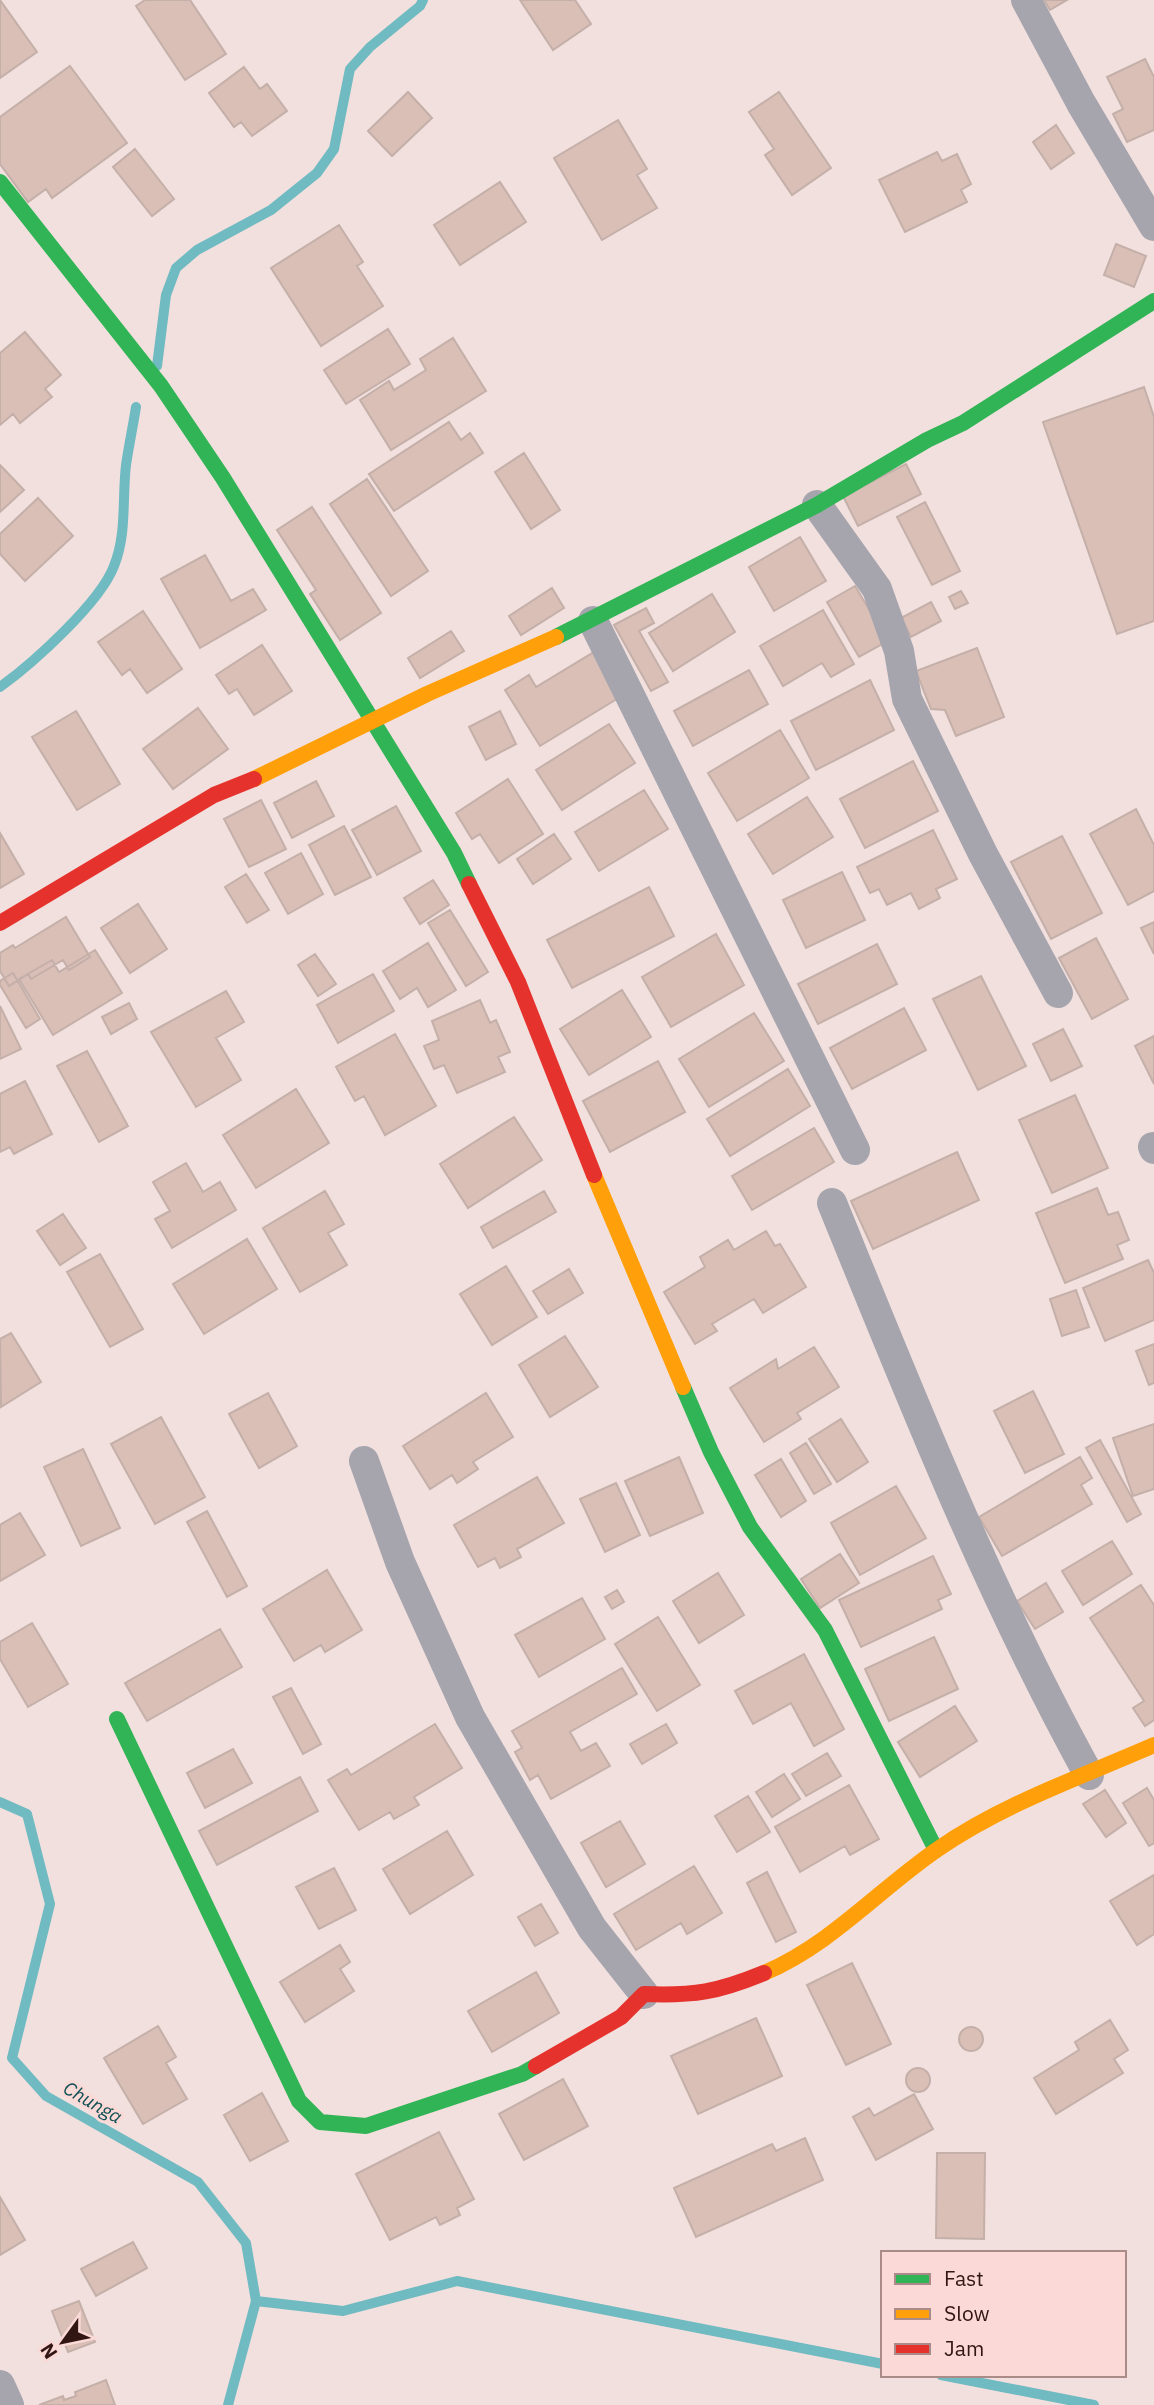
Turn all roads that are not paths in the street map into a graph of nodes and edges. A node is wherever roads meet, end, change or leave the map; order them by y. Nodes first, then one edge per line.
1 (1026, 0) edge
2 (0, 182) edge
3 (1154, 226) edge
4 (1154, 301) edge
5 (817, 505) junction
6 (593, 621) junction
7 (375, 722) junction
8 (0, 923) edge
9 (1058, 993) dead end
10 (855, 1150) dead end
11 (832, 1203) dead end
12 (364, 1461) dead end
13 (117, 1719) dead end
14 (1154, 1745) edge
15 (1089, 1775) junction
16 (936, 1850) junction
17 (644, 1994) junction
18 (0, 2385) edge
19 (9, 2405) edge

1 - 3 street
2 - 7 street
4 - 5 street
5 - 6 street
5 - 9 street
6 - 7 street
6 - 10 street
7 - 8 street
7 - 16 street
11 - 15 street
12 - 17 street
13 - 17 street
14 - 15 street
15 - 16 street
16 - 17 street
18 - 19 street

